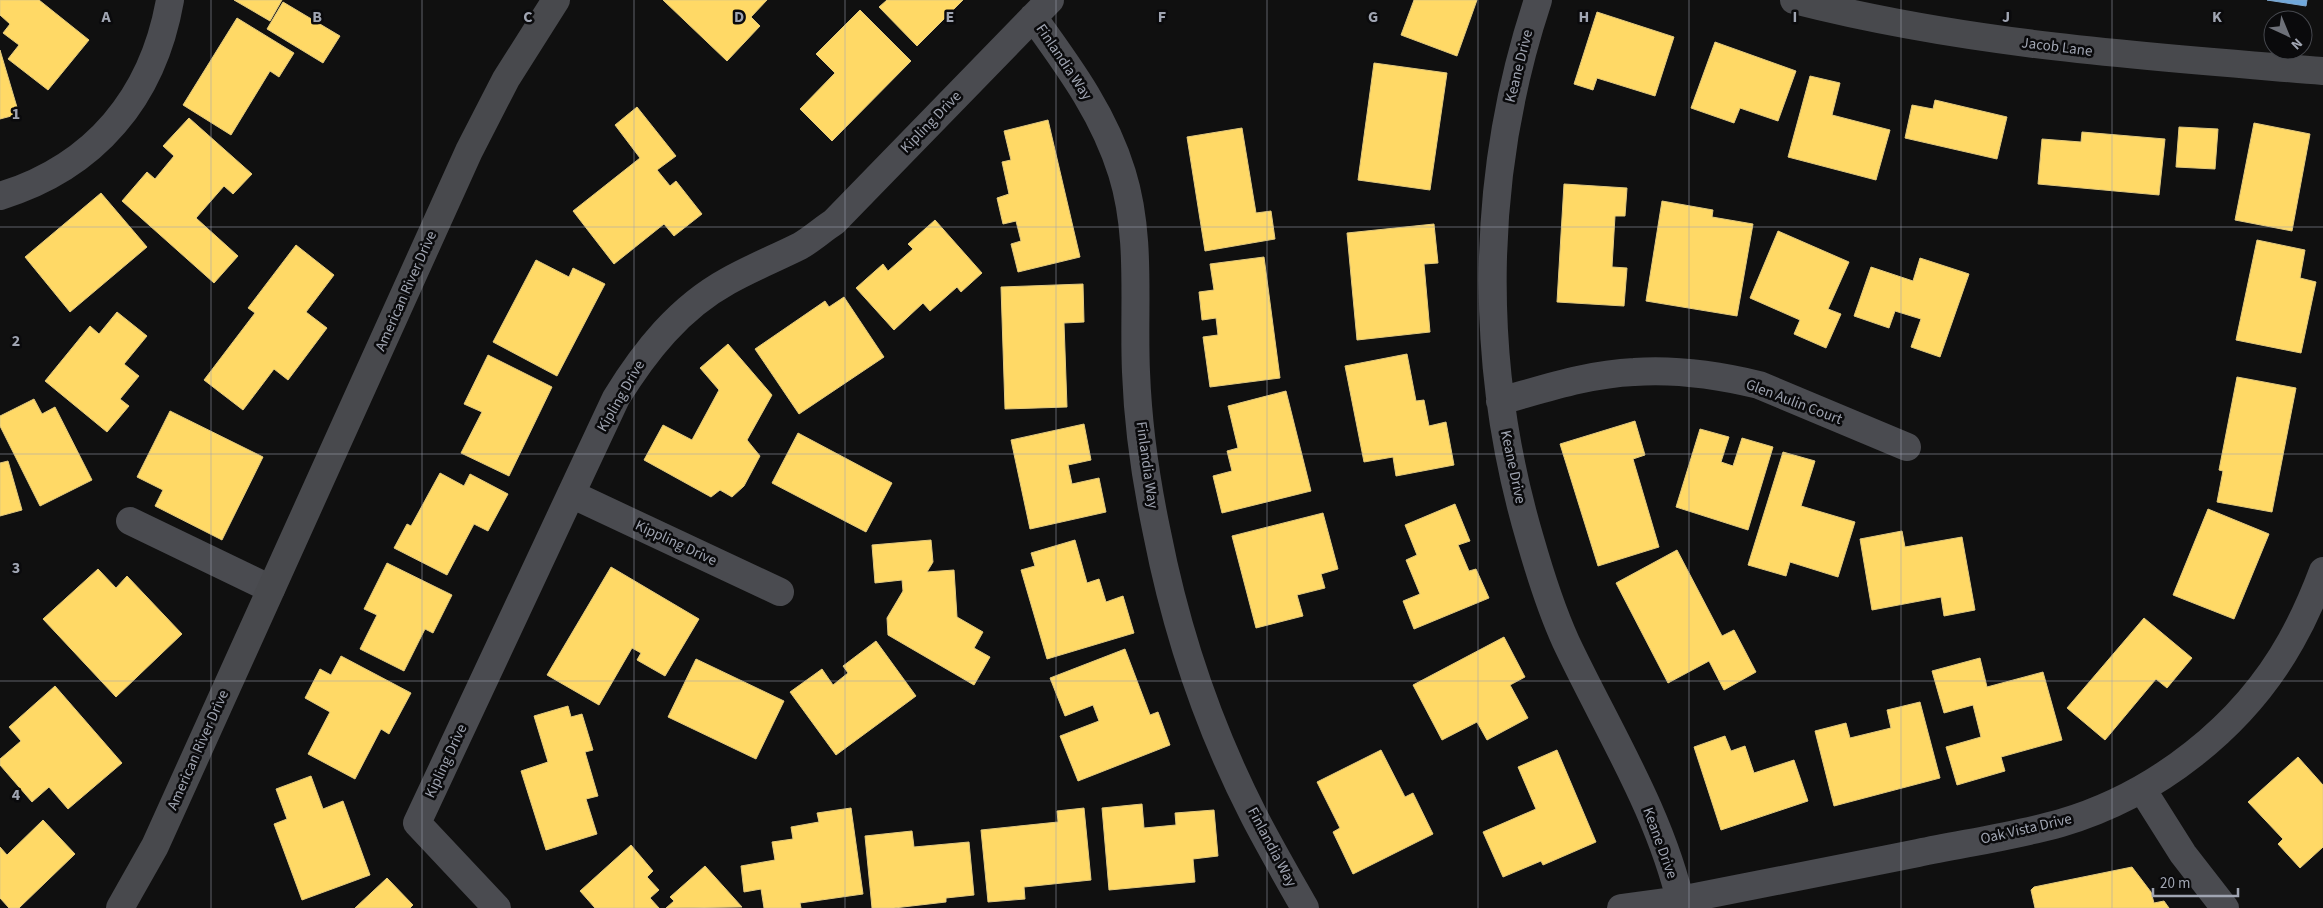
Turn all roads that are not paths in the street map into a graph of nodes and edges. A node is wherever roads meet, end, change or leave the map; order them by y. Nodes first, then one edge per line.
1 (170, 0) edge
2 (556, 0) edge
3 (1538, 0) edge
4 (1794, 0) edge
5 (1041, 8) edge
6 (2323, 71) edge
7 (0, 196) edge
8 (1500, 401) junction
9 (1907, 447) dead end
10 (571, 494) junction
11 (130, 521) dead end
12 (2323, 571) edge
13 (271, 589) junction
14 (780, 592) dead end
15 (2142, 788) junction
16 (1681, 904) edge
17 (120, 908) edge
18 (497, 908) edge
19 (1305, 908) edge
20 (1622, 908) edge
21 (2225, 908) edge

1 - 7 street
2 - 13 street, American River Drive
3 - 8 street, Keane Drive
4 - 6 street, Jacob Lane
5 - 10 street, Kipling Drive
5 - 19 street, Finlandia Way
8 - 9 street, Glen Aulin Court
8 - 16 street, Keane Drive
10 - 14 street, Kippling Drive
10 - 18 street, Kipling Drive
11 - 13 street
12 - 15 street, Oak Vista Drive
13 - 17 street, American River Drive
15 - 16 street, Oak Vista Drive
15 - 21 street
16 - 20 street, Oak Vista Drive

